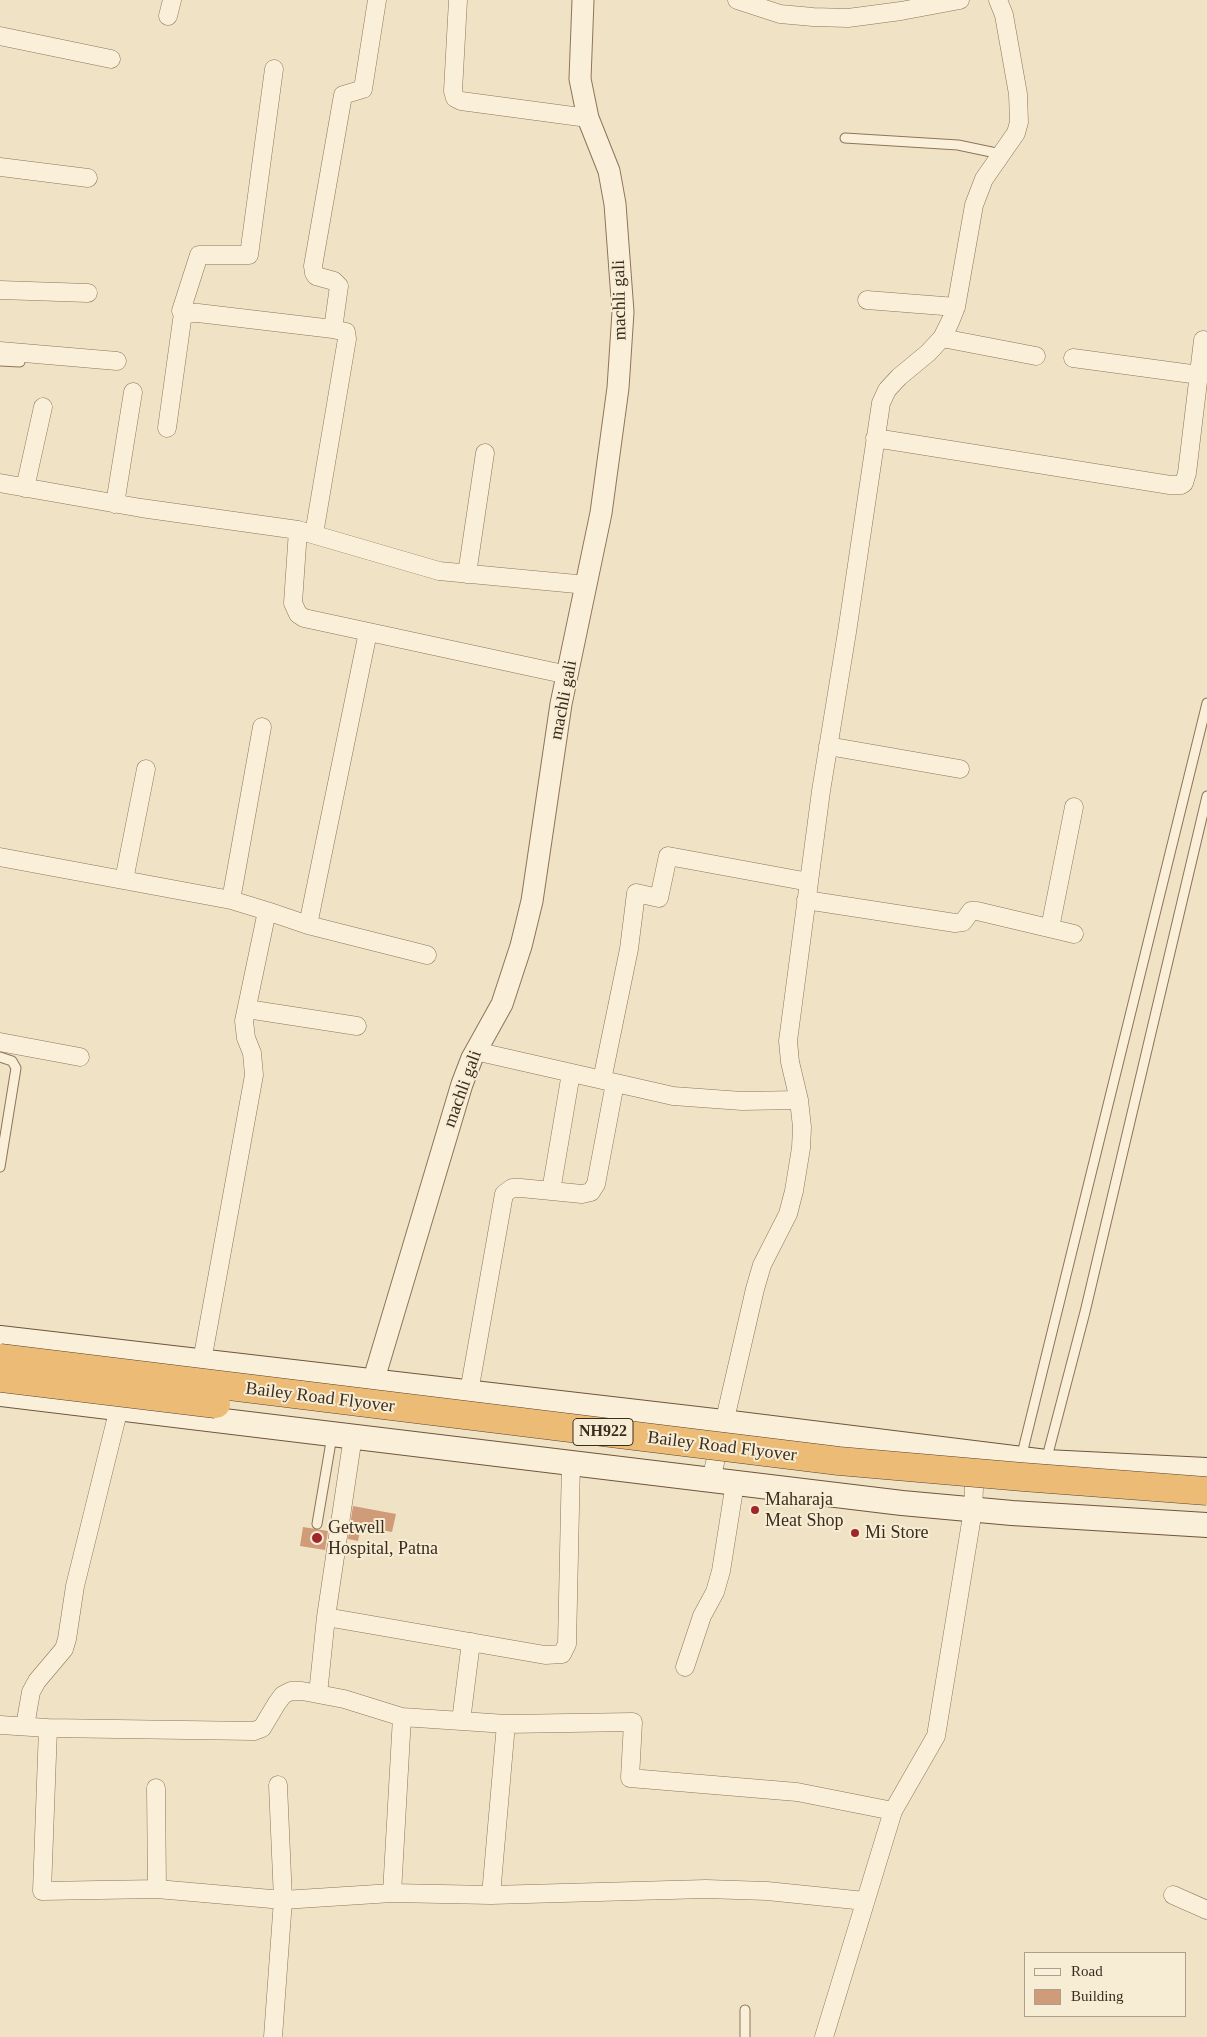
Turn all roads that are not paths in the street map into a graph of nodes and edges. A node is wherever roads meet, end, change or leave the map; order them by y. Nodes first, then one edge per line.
1 (377, 0) edge
2 (458, 0) edge
3 (584, 0) edge
4 (737, 0) edge
5 (960, 0) edge
6 (998, 0) edge
7 (0, 36) edge
8 (111, 59) dead end
9 (274, 69) dead end
10 (588, 118) junction
11 (845, 138) dead end
12 (1001, 154) junction
13 (0, 168) edge
14 (88, 178) dead end
15 (0, 290) edge
16 (88, 293) dead end
17 (866, 300) dead end
18 (956, 307) junction
19 (191, 312) junction
20 (333, 329) junction
21 (942, 338) junction
22 (1203, 340) dead end
23 (0, 351) edge
24 (1036, 356) dead end
25 (1073, 358) dead end
26 (0, 361) edge
27 (117, 361) dead end
28 (20, 362) dead end
29 (1199, 375) junction
30 (133, 392) dead end
31 (43, 408) dead end
32 (167, 428) dead end
33 (875, 438) junction
34 (485, 453) dead end
35 (0, 483) edge
36 (25, 488) junction
37 (115, 504) junction
38 (306, 532) junction
39 (467, 574) junction
40 (587, 585) junction
41 (368, 632) junction
42 (568, 675) junction
43 (1207, 703) edge
44 (262, 727) dead end
45 (828, 746) junction
46 (146, 768) dead end
47 (960, 769) dead end
48 (1207, 796) edge
49 (1074, 807) dead end
50 (0, 857) edge
51 (124, 880) junction
52 (809, 882) junction
53 (231, 900) junction
54 (806, 900) junction
55 (267, 911) junction
56 (308, 925) junction
57 (1050, 928) junction
58 (1074, 934) dead end
59 (427, 955) dead end
60 (246, 1010) junction
61 (357, 1026) dead end
62 (0, 1042) edge
63 (476, 1051) junction
64 (0, 1057) edge
65 (80, 1057) dead end
66 (571, 1073) junction
67 (609, 1081) junction
68 (799, 1100) junction
69 (0, 1167) edge
70 (551, 1191) junction
71 (0, 1338) edge
72 (0, 1358) edge
73 (202, 1362) junction
74 (0, 1378) edge
75 (342, 1378) junction
76 (373, 1382) junction
77 (469, 1392) junction
78 (0, 1394) edge
79 (119, 1408) junction
80 (193, 1417) junction
81 (723, 1422) junction
82 (343, 1434) junction
83 (975, 1453) junction
84 (1021, 1459) junction
85 (1046, 1462) junction
86 (570, 1463) junction
87 (1207, 1470) edge
88 (711, 1480) junction
89 (735, 1483) junction
90 (1207, 1491) edge
91 (1207, 1509) edge
92 (973, 1510) junction
93 (318, 1524) dead end
94 (1207, 1526) edge
95 (326, 1617) junction
96 (471, 1642) junction
97 (685, 1667) dead end
98 (318, 1694) junction
99 (402, 1717) junction
100 (461, 1721) junction
101 (506, 1724) junction
102 (0, 1725) edge
103 (25, 1726) junction
104 (48, 1728) junction
105 (278, 1785) dead end
106 (156, 1788) dead end
107 (892, 1811) junction
108 (157, 1890) junction
109 (392, 1894) junction
110 (491, 1895) junction
111 (1173, 1895) dead end
112 (284, 1900) junction
113 (865, 1901) junction
114 (1207, 1910) edge
115 (745, 2010) dead end
116 (272, 2037) edge
117 (745, 2037) edge
118 (824, 2037) edge

1 - 20 street
2 - 10 street
3 - 10 street, machli gali
4 - 5 street
6 - 12 street
7 - 8 street
9 - 19 street
10 - 40 street, machli gali
11 - 12 lane
12 - 18 street
13 - 14 street
15 - 16 street
17 - 18 street
18 - 21 street
19 - 20 street
19 - 32 street
20 - 38 street
21 - 24 street
21 - 33 street
22 - 29 street
23 - 27 street
25 - 29 street
26 - 28 lane
29 - 33 street
30 - 37 street
31 - 36 street
33 - 45 street
34 - 39 street
35 - 36 street
36 - 37 street
37 - 38 street
38 - 39 street
38 - 41 street
39 - 40 street
40 - 42 street, machli gali
41 - 42 street
41 - 56 street
42 - 63 street, machli gali
43 - 84 lane
44 - 53 street
45 - 47 street
45 - 52 street
46 - 51 street
48 - 85 lane
49 - 57 street
50 - 51 street
51 - 53 street
52 - 54 street
52 - 67 street
53 - 55 street
54 - 57 street
54 - 68 street
55 - 56 street
55 - 60 street
56 - 59 street
57 - 58 street
60 - 61 street
60 - 73 street
62 - 65 street
63 - 66 street
63 - 76 street, machli gali
64 - 69 lane
66 - 67 street
66 - 70 street
67 - 68 street
67 - 70 street
68 - 81 street
70 - 77 street
71 - 73 main road
72 - 90 highway, Bailey Road Flyover / NH922, bridge
73 - 75 main road
73 - 80 street
74 - 91 highway, Bailey Road Flyover / NH922, bridge
75 - 76 main road
75 - 82 main road
76 - 77 main road
77 - 81 main road
78 - 79 main road
79 - 80 main road
79 - 103 street
80 - 82 main road
81 - 83 main road
81 - 88 street
82 - 86 main road
82 - 93 lane
82 - 95 street
83 - 84 main road
83 - 92 street
84 - 85 main road
85 - 87 main road
86 - 88 main road
86 - 96 street
88 - 89 main road
89 - 92 main road
89 - 97 street
92 - 94 main road
92 - 107 street
95 - 96 street
95 - 98 street
96 - 100 street
98 - 99 street
98 - 104 street
99 - 100 street
99 - 109 street
100 - 101 street
101 - 107 street
101 - 110 street
102 - 103 street
103 - 104 street
104 - 108 street
105 - 112 street
106 - 108 street
107 - 113 street
108 - 112 street
109 - 110 street
109 - 112 street
110 - 113 street
111 - 114 street
112 - 116 street
113 - 118 street
115 - 117 lane

